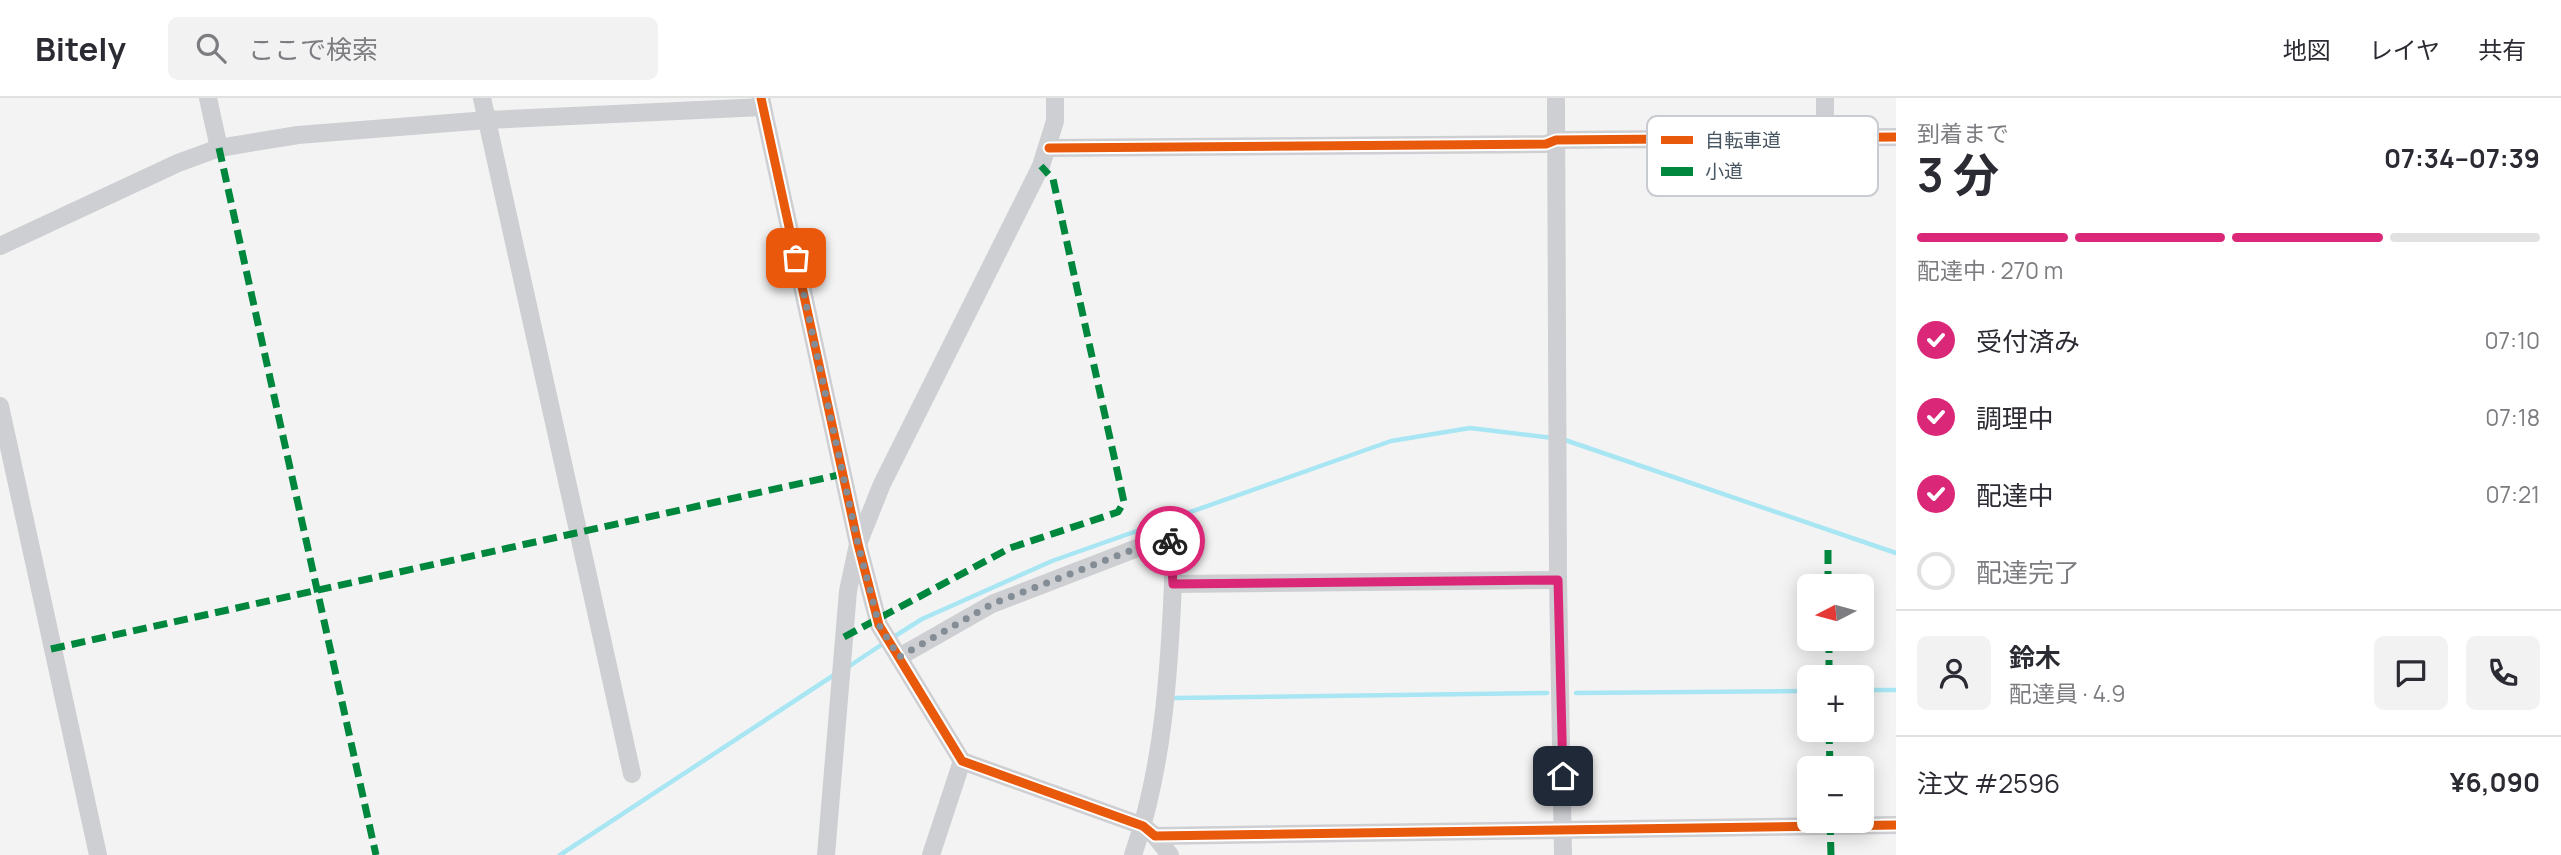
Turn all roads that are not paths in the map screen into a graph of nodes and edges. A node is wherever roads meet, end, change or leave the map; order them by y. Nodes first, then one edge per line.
1 (208, 98) edge
2 (482, 98) edge
3 (1055, 98) edge
4 (1556, 98) edge
5 (1825, 98) edge
6 (762, 103) edge
7 (1825, 116) edge
8 (487, 120) junction
9 (1878, 137) edge
10 (1896, 137) edge
11 (1647, 139) edge
12 (1556, 140) junction
13 (219, 148) junction
14 (1049, 148) junction
15 (0, 246) edge
16 (0, 406) edge
17 (858, 544) junction
18 (1558, 580) junction
19 (1173, 584) junction
20 (899, 657) junction
21 (962, 761) junction
22 (632, 774) dead end
23 (1896, 825) edge
24 (1149, 831) junction
25 (1564, 832) junction
26 (98, 855) edge
27 (826, 855) edge
28 (931, 855) edge
29 (1133, 855) edge
30 (1170, 855) edge
31 (1563, 855) edge

1 - 13 street
2 - 8 street
3 - 14 street
4 - 12 street
5 - 7 street
6 - 8 street
6 - 17 street
8 - 13 street
8 - 22 street
9 - 10 street
11 - 12 street
12 - 14 street
12 - 18 street
13 - 15 street
14 - 17 street
16 - 26 street
17 - 20 street
17 - 27 street
18 - 19 street
18 - 25 street
19 - 20 street
19 - 24 street
20 - 21 street
21 - 24 street
21 - 28 street
23 - 25 street
24 - 25 street
24 - 29 street
24 - 30 street
25 - 31 street

